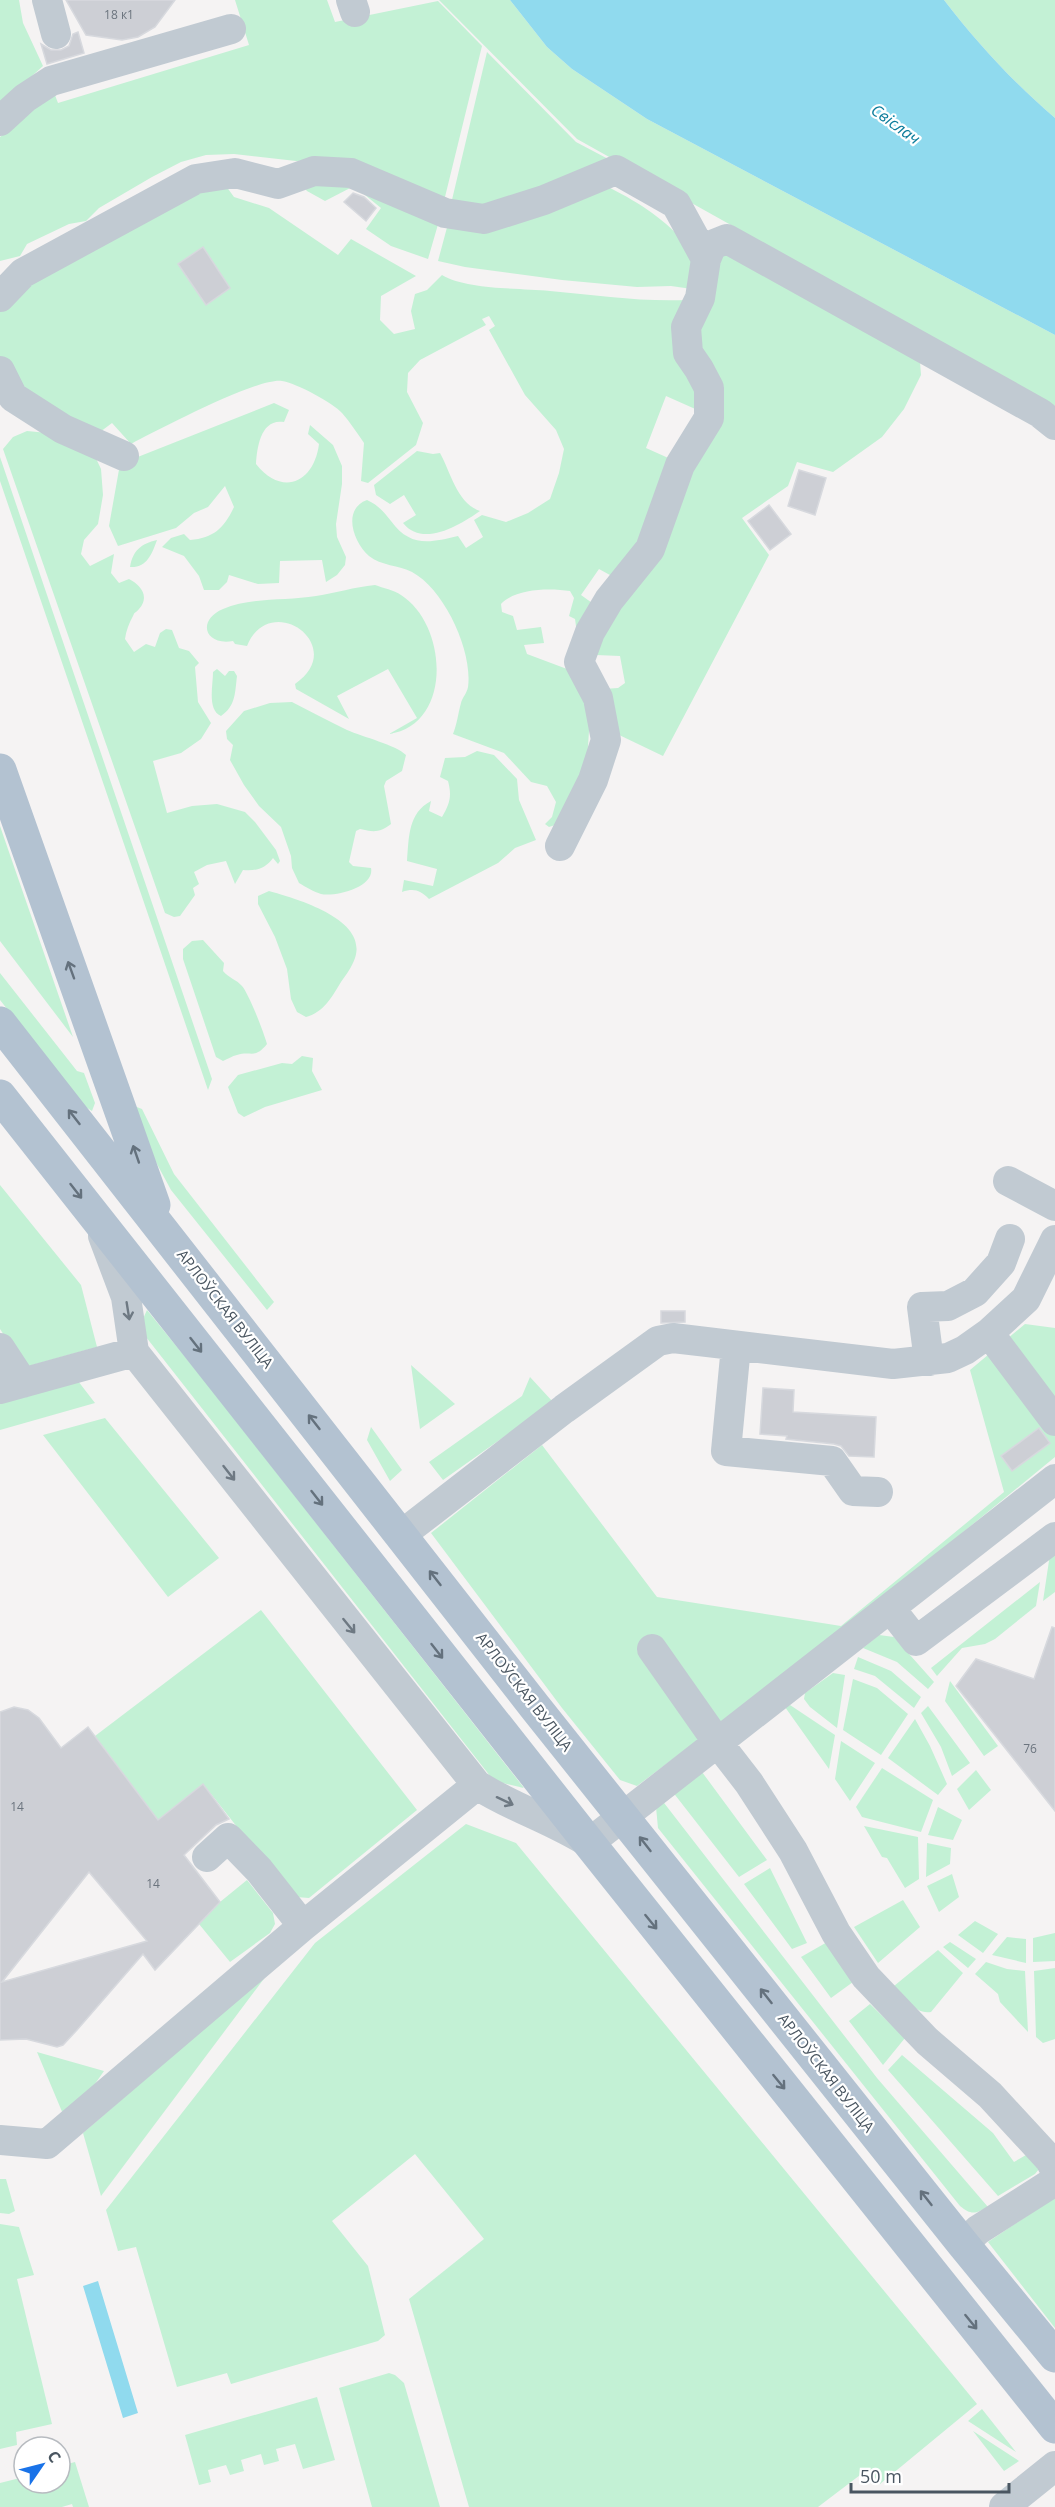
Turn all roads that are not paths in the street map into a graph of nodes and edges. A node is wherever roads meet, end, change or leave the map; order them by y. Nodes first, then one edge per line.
1 (47, 0) edge
2 (231, 29) dead end
3 (57, 34) dead end
4 (0, 121) edge
5 (706, 259) junction
6 (0, 297) edge
7 (0, 371) edge
8 (1055, 425) edge
9 (124, 456) dead end
10 (0, 770) edge
11 (560, 846) dead end
12 (0, 1023) edge
13 (0, 1096) edge
14 (0, 1113) edge
15 (30, 1133) junction
16 (1008, 1181) dead end
17 (1055, 1206) edge
18 (95, 1216) junction
19 (162, 1229) junction
20 (1010, 1239) dead end
21 (1055, 1240) edge
22 (989, 1333) junction
23 (736, 1346) junction
24 (0, 1348) edge
25 (134, 1352) junction
26 (929, 1361) junction
27 (12, 1386) edge
28 (1055, 1421) edge
29 (1055, 1479) edge
30 (878, 1492) dead end
31 (401, 1535) junction
32 (1055, 1537) edge
33 (366, 1561) junction
34 (890, 1608) junction
35 (652, 1649) dead end
36 (718, 1743) junction
37 (477, 1785) junction
38 (624, 1817) junction
39 (589, 1843) junction
40 (207, 1857) dead end
41 (303, 1926) junction
42 (0, 2140) edge
43 (1055, 2170) edge
44 (1055, 2181) edge
45 (963, 2244) junction
46 (934, 2276) junction
47 (1055, 2356) edge
48 (1055, 2427) edge
49 (1055, 2466) edge
50 (1004, 2507) edge

1 - 3 lane
2 - 4 lane
5 - 6 lane
5 - 8 lane
5 - 11 lane
7 - 9 lane
19 -> 10 main road
19 -> 12 main road, АРЛОЎСКАЯ ВУЛІЦА
13 - 15 main road
14 - 15 main road
15 -> 18 main road
16 - 17 lane
18 -> 25 lane
18 -> 33 main road
31 -> 19 main road, АРЛОЎСКАЯ ВУЛІЦА
20 - 26 lane
21 - 22 lane
22 - 26 lane
22 - 28 lane
23 - 26 lane
23 - 30 lane
23 - 31 lane
24 - 27 lane
25 - 27 lane
25 -> 37 lane
29 - 34 lane
31 - 33 main road
38 -> 31 main road, АРЛОЎСКАЯ ВУЛІЦА
32 - 34 lane
33 -> 39 main road
34 - 36 lane
35 - 36 lane
36 - 38 lane
36 - 43 lane
37 -> 39 lane
37 - 41 lane
38 - 39 lane
45 -> 38 main road, АРЛОЎСКАЯ ВУЛІЦА
39 -> 46 main road
40 - 41 lane
41 - 42 lane
44 - 45 lane
45 - 46 main road
45 - 47 main road, АРЛОЎСКАЯ ВУЛІЦА
46 -> 48 main road
49 - 50 lane

